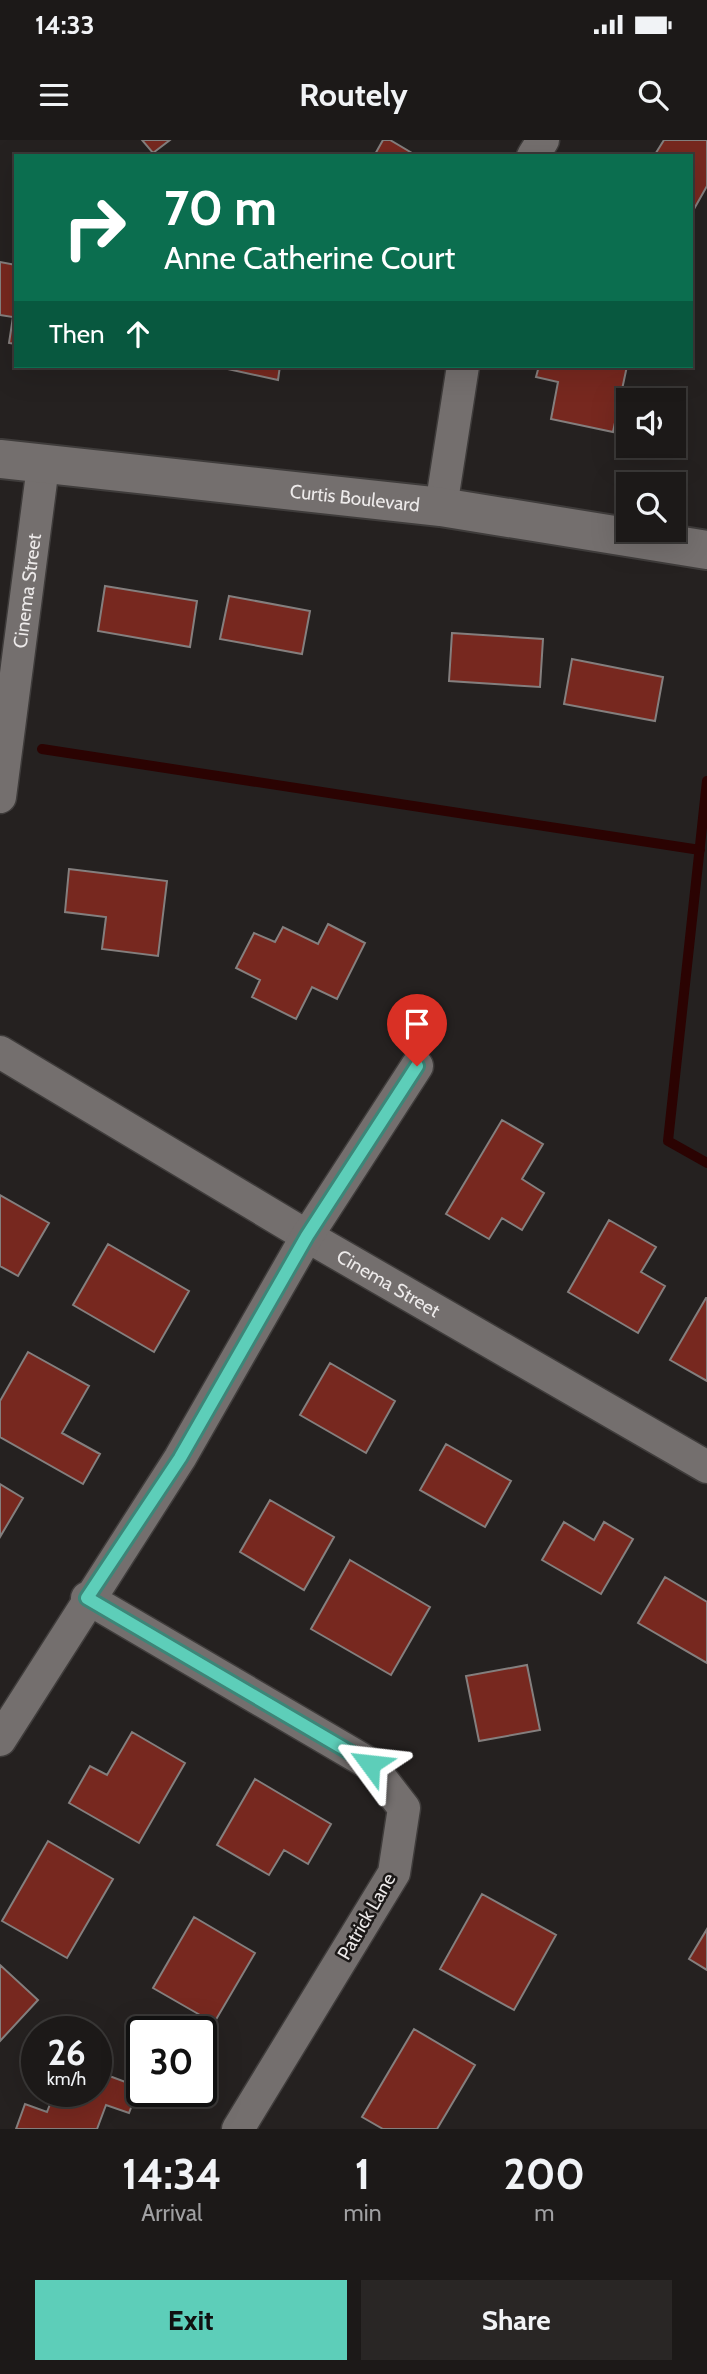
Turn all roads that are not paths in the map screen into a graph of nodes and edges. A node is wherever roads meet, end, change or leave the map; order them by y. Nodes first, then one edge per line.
1 (463, 368) edge
2 (0, 459) edge
3 (43, 466) junction
4 (441, 507) junction
5 (707, 550) edge
6 (0, 797) edge
7 (0, 1052) edge
8 (417, 1066) dead end
9 (307, 1236) junction
10 (707, 1467) edge
11 (87, 1598) junction
12 (0, 1740) edge
13 (238, 2129) edge

1 - 4 street
2 - 3 street, Curtis Boulevard
3 - 4 street, Curtis Boulevard
3 - 6 street, Cinema Street
4 - 5 street, Curtis Boulevard
7 - 9 street, Cinema Street
8 - 9 street
9 - 10 street, Cinema Street
9 - 11 street
11 - 12 street
11 - 13 street, Patrick Lane

